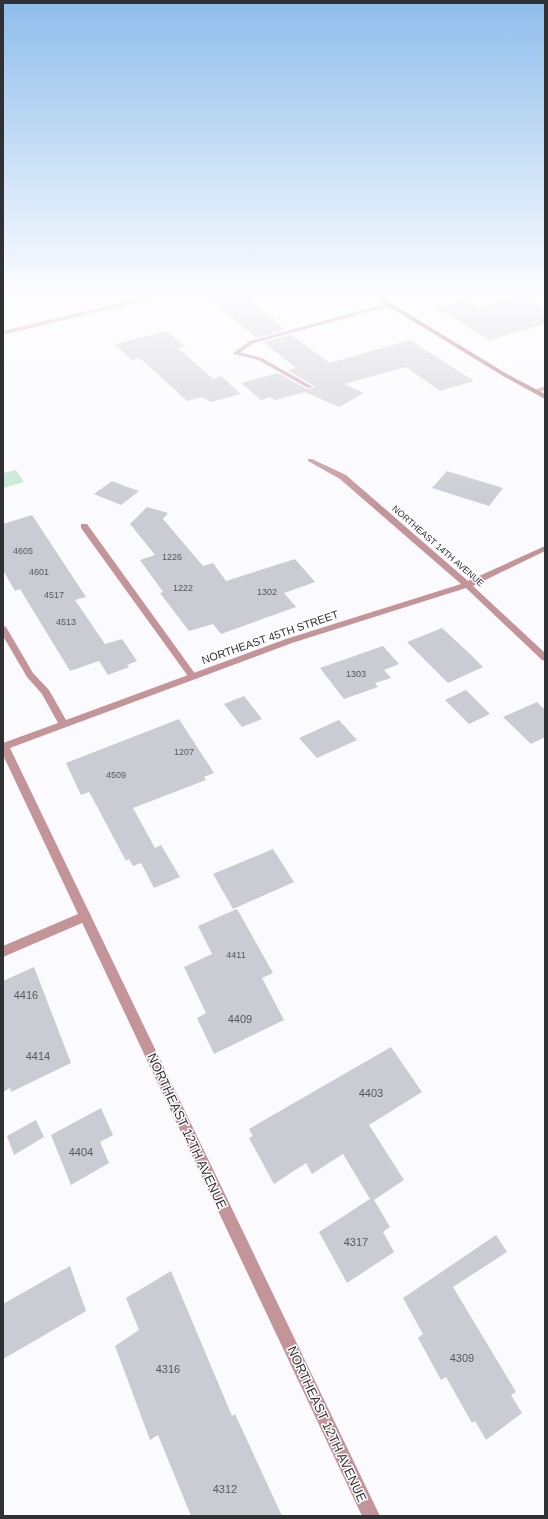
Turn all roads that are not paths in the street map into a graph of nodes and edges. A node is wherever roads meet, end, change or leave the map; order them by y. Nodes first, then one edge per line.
1 (269, 364) edge
2 (486, 364) edge
3 (310, 387) dead end
4 (545, 388) edge
5 (535, 391) junction
6 (545, 397) edge
7 (310, 460) dead end
8 (84, 526) dead end
9 (545, 548) edge
10 (467, 585) junction
11 (3, 629) edge
12 (545, 658) edge
13 (193, 677) junction
14 (64, 725) junction
15 (3, 747) edge
16 (85, 916) junction
17 (3, 952) edge
18 (371, 1516) edge

1 - 3 street
2 - 5 street
4 - 5 street
5 - 6 street
7 - 10 street, NORTHEAST 14TH AVENUE
8 - 13 street
9 - 10 street, NORTHEAST 45TH STREET
10 - 12 street, NORTHEAST 14TH AVENUE
10 - 13 street, NORTHEAST 45TH STREET
11 - 14 street
13 - 14 street, NORTHEAST 45TH STREET
14 - 15 street, NORTHEAST 45TH STREET
15 - 16 street, NORTHEAST 12TH AVENUE
16 - 17 street
16 - 18 street, NORTHEAST 12TH AVENUE

